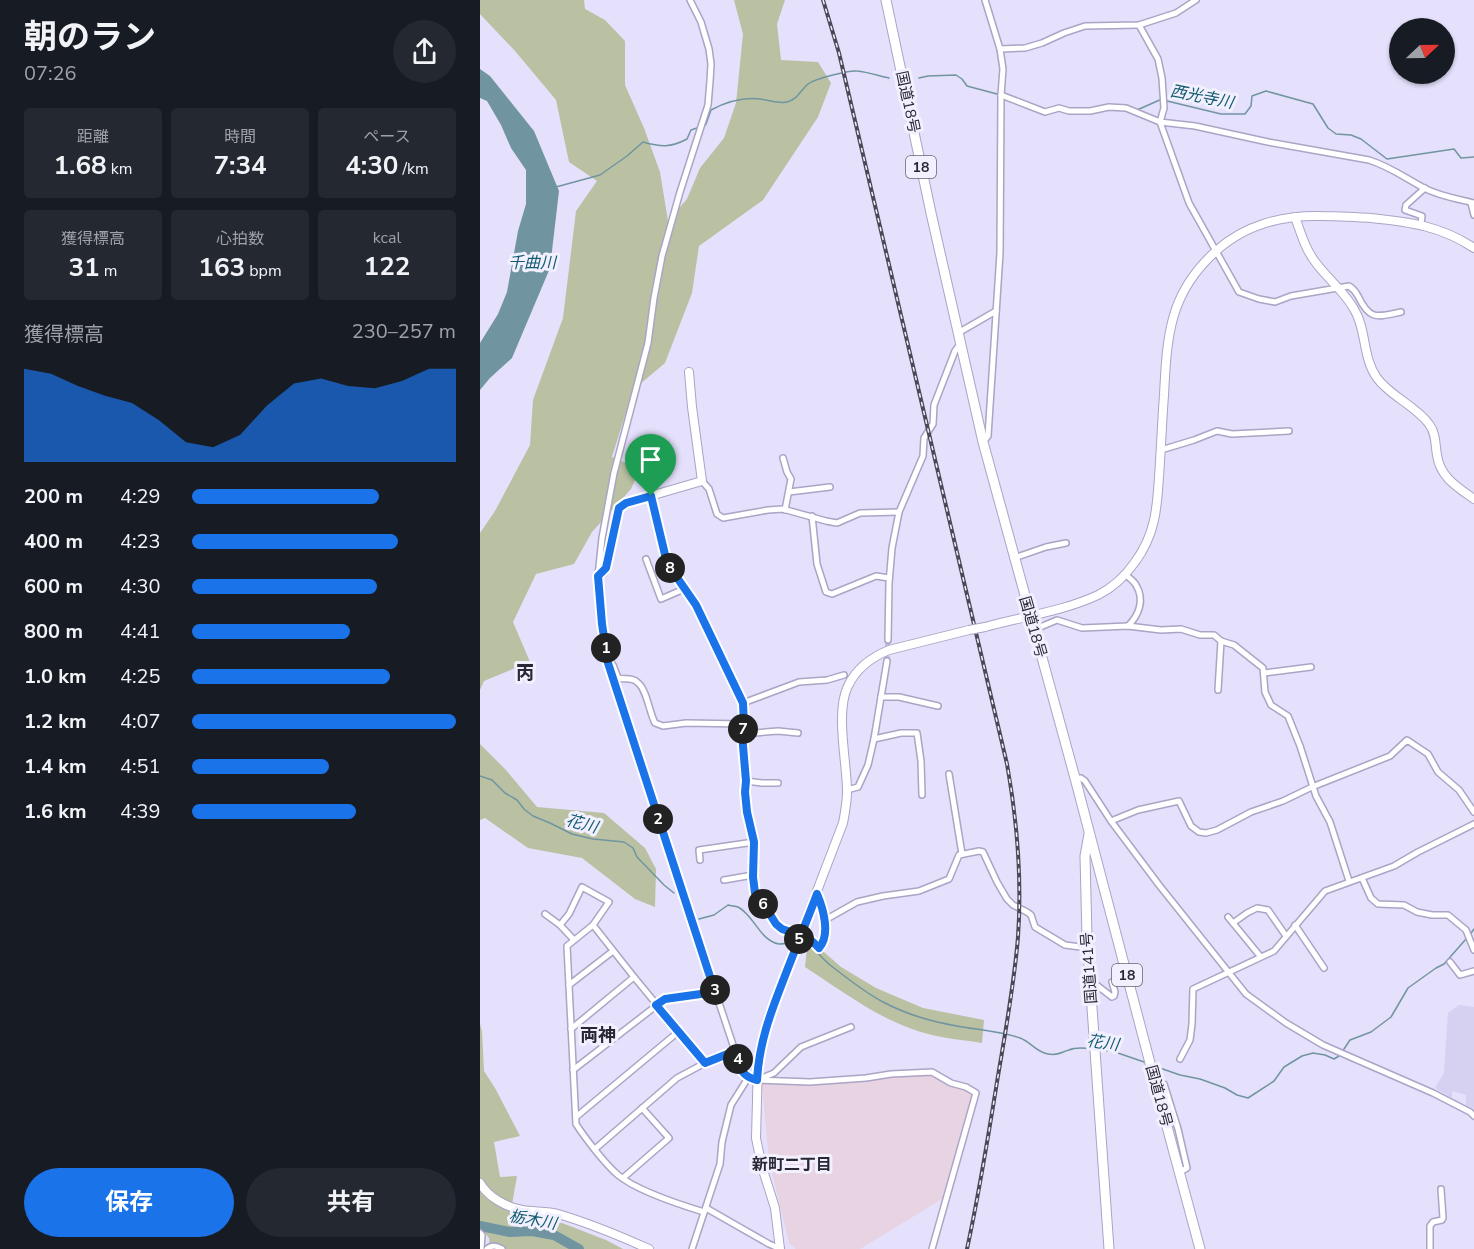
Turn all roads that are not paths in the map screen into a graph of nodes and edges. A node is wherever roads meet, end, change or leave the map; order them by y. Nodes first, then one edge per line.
1 (690, 0) edge
2 (886, 0) edge
3 (985, 0) edge
4 (1196, 0) edge
5 (1139, 25) junction
6 (1000, 49) junction
7 (1001, 95) junction
8 (1160, 122) junction
9 (1425, 188) junction
10 (1473, 203) edge
11 (1474, 215) edge
12 (1295, 217) junction
13 (1421, 224) junction
14 (1474, 248) edge
15 (1216, 251) junction
16 (1339, 289) junction
17 (996, 310) junction
18 (1401, 312) dead end
19 (957, 333) junction
20 (960, 344) junction
21 (690, 372) dead end
22 (1289, 431) dead end
23 (982, 442) junction
24 (1161, 450) junction
25 (783, 458) dead end
26 (702, 482) junction
27 (830, 487) dead end
28 (789, 492) junction
29 (651, 496) junction
30 (1474, 499) edge
31 (785, 510) junction
32 (899, 512) junction
33 (812, 516) junction
34 (1066, 543) dead end
35 (1014, 558) junction
36 (646, 559) dead end
37 (1125, 574) junction
38 (598, 576) junction
39 (889, 578) junction
40 (684, 589) junction
41 (1029, 615) junction
42 (1128, 626) junction
43 (1033, 630) junction
44 (888, 640) tunnel mouth
45 (1221, 641) junction
46 (887, 661) tunnel mouth
47 (608, 663) junction
48 (1311, 667) dead end
49 (1264, 673) junction
50 (844, 675) dead end
51 (1218, 690) dead end
52 (881, 697) junction
53 (743, 703) junction
54 (938, 706) dead end
55 (744, 724) junction
56 (798, 733) dead end
57 (742, 734) junction
58 (874, 739) junction
59 (949, 774) dead end
60 (1075, 778) junction
61 (746, 781) junction
62 (778, 783) dead end
63 (1312, 787) junction
64 (847, 790) junction
65 (922, 795) dead end
66 (1474, 812) edge
67 (1111, 821) junction
68 (1474, 824) edge
69 (1089, 832) junction
70 (754, 842) junction
71 (962, 855) junction
72 (700, 860) dead end
73 (1085, 868) junction
74 (1099, 868) junction
75 (753, 875) junction
76 (1362, 878) junction
77 (724, 880) dead end
78 (1349, 881) junction
79 (817, 894) junction
80 (545, 914) dead end
81 (1228, 917) dead end
82 (825, 920) junction
83 (1233, 923) junction
84 (560, 925) junction
85 (593, 925) junction
86 (1295, 925) junction
87 (1286, 936) junction
88 (800, 938) junction
89 (574, 940) junction
90 (1088, 948) junction
91 (1474, 950) edge
92 (613, 951) junction
93 (1260, 957) junction
94 (1450, 962) dead end
95 (1324, 968) dead end
96 (1474, 971) edge
97 (1227, 972) junction
98 (634, 977) junction
99 (1128, 977) junction
100 (1090, 980) junction
101 (569, 986) junction
102 (715, 992) junction
103 (656, 1005) junction
104 (851, 1027) dead end
105 (571, 1029) junction
106 (678, 1032) junction
107 (735, 1051) junction
108 (1180, 1059) dead end
109 (705, 1063) junction
110 (573, 1070) junction
111 (748, 1078) junction
112 (757, 1080) junction
113 (642, 1108) junction
114 (1474, 1116) edge
115 (576, 1117) junction
116 (595, 1149) junction
117 (623, 1178) junction
118 (480, 1183) edge
119 (1441, 1189) dead end
120 (705, 1210) junction
121 (480, 1233) edge
122 (481, 1249) edge
123 (487, 1249) edge
124 (502, 1249) edge
125 (650, 1249) edge
126 (693, 1249) edge
127 (780, 1249) edge
128 (932, 1249) edge
129 (1109, 1249) edge
130 (1200, 1249) edge
131 (1430, 1249) edge

1 - 38 street
2 - 19 highway, 国道18号 / 18
3 - 6 street
4 - 5 street
5 - 6 street
5 - 8 street
6 - 7 street
7 - 8 street
7 - 17 street
8 - 9 street
8 - 15 street
9 - 10 street
9 - 13 street
10 - 11 street
12 - 13 street
12 - 15 street
12 - 16 street
13 - 14 street
15 - 16 street
15 - 24 street
16 - 18 street
16 - 30 street
17 - 19 street
17 - 23 street
19 - 20 highway, 国道18号 / 18
20 - 23 highway, 国道18号 / 18
20 - 32 street
21 - 26 street
22 - 24 street
23 - 35 highway, 国道18号 / 18
24 - 37 street
25 - 28 street
26 - 29 street
26 - 31 street
27 - 28 street
28 - 31 street
29 - 38 street
29 - 40 street
31 - 33 street
32 - 33 street
32 - 39 street
33 - 39 street
34 - 35 street
35 - 41 highway, 国道18号 / 18
36 - 40 street
37 - 41 street
37 - 42 street
38 - 47 street
39 - 44 street
40 - 53 street
41 - 43 highway, 国道18号 / 18
41 - 64 street, bridge
42 - 43 street
42 - 45 street
43 - 60 highway, 国道18号 / 18
45 - 49 street
45 - 51 street
46 - 52 street
47 - 55 street
47 - 102 street
48 - 49 street
49 - 63 street
50 - 53 street
52 - 54 street
52 - 58 street
53 - 55 street
55 - 57 street
56 - 57 street
57 - 61 street
58 - 64 street
58 - 65 street
59 - 71 street
60 - 67 street
60 - 69 highway, 国道18号 / 18
61 - 62 street
61 - 70 street
63 - 66 street
63 - 67 street
63 - 78 street
64 - 79 street
67 - 97 street
68 - 76 street
69 - 73 highway, 国道141号
69 - 74 highway, 国道18号 / 18
70 - 72 street
70 - 75 street
71 - 82 street
71 - 90 street
73 - 74 highway
73 - 90 highway, 国道141号
74 - 99 highway, 国道18号 / 18
75 - 77 street
75 - 88 street
76 - 78 street
76 - 91 street
78 - 86 street
79 - 82 street
79 - 88 street
80 - 84 street
81 - 83 street
82 - 88 street
83 - 87 street
83 - 93 street
84 - 85 street
84 - 89 street
85 - 89 street
85 - 92 street
86 - 87 street
86 - 95 street
87 - 93 street
88 - 112 street
89 - 101 street
90 - 100 highway, 国道141号
92 - 98 street
92 - 101 street
93 - 97 street
94 - 96 street
97 - 108 street
97 - 114 street
98 - 103 street
98 - 105 street
99 - 100 street
99 - 130 highway, 国道18号 / 18
100 - 129 highway, 国道141号
101 - 105 street
102 - 103 street
102 - 107 street
103 - 106 street
103 - 110 street
104 - 112 street
105 - 110 street
106 - 109 street
106 - 115 street
107 - 109 street
107 - 111 street
109 - 113 street
110 - 115 street
111 - 112 street
111 - 120 street
112 - 127 street
112 - 128 street
113 - 116 street
113 - 117 street
115 - 116 street
116 - 117 street
117 - 120 street
118 - 125 main road
119 - 131 street
120 - 126 street
120 - 127 street
121 - 122 street
123 - 124 street

